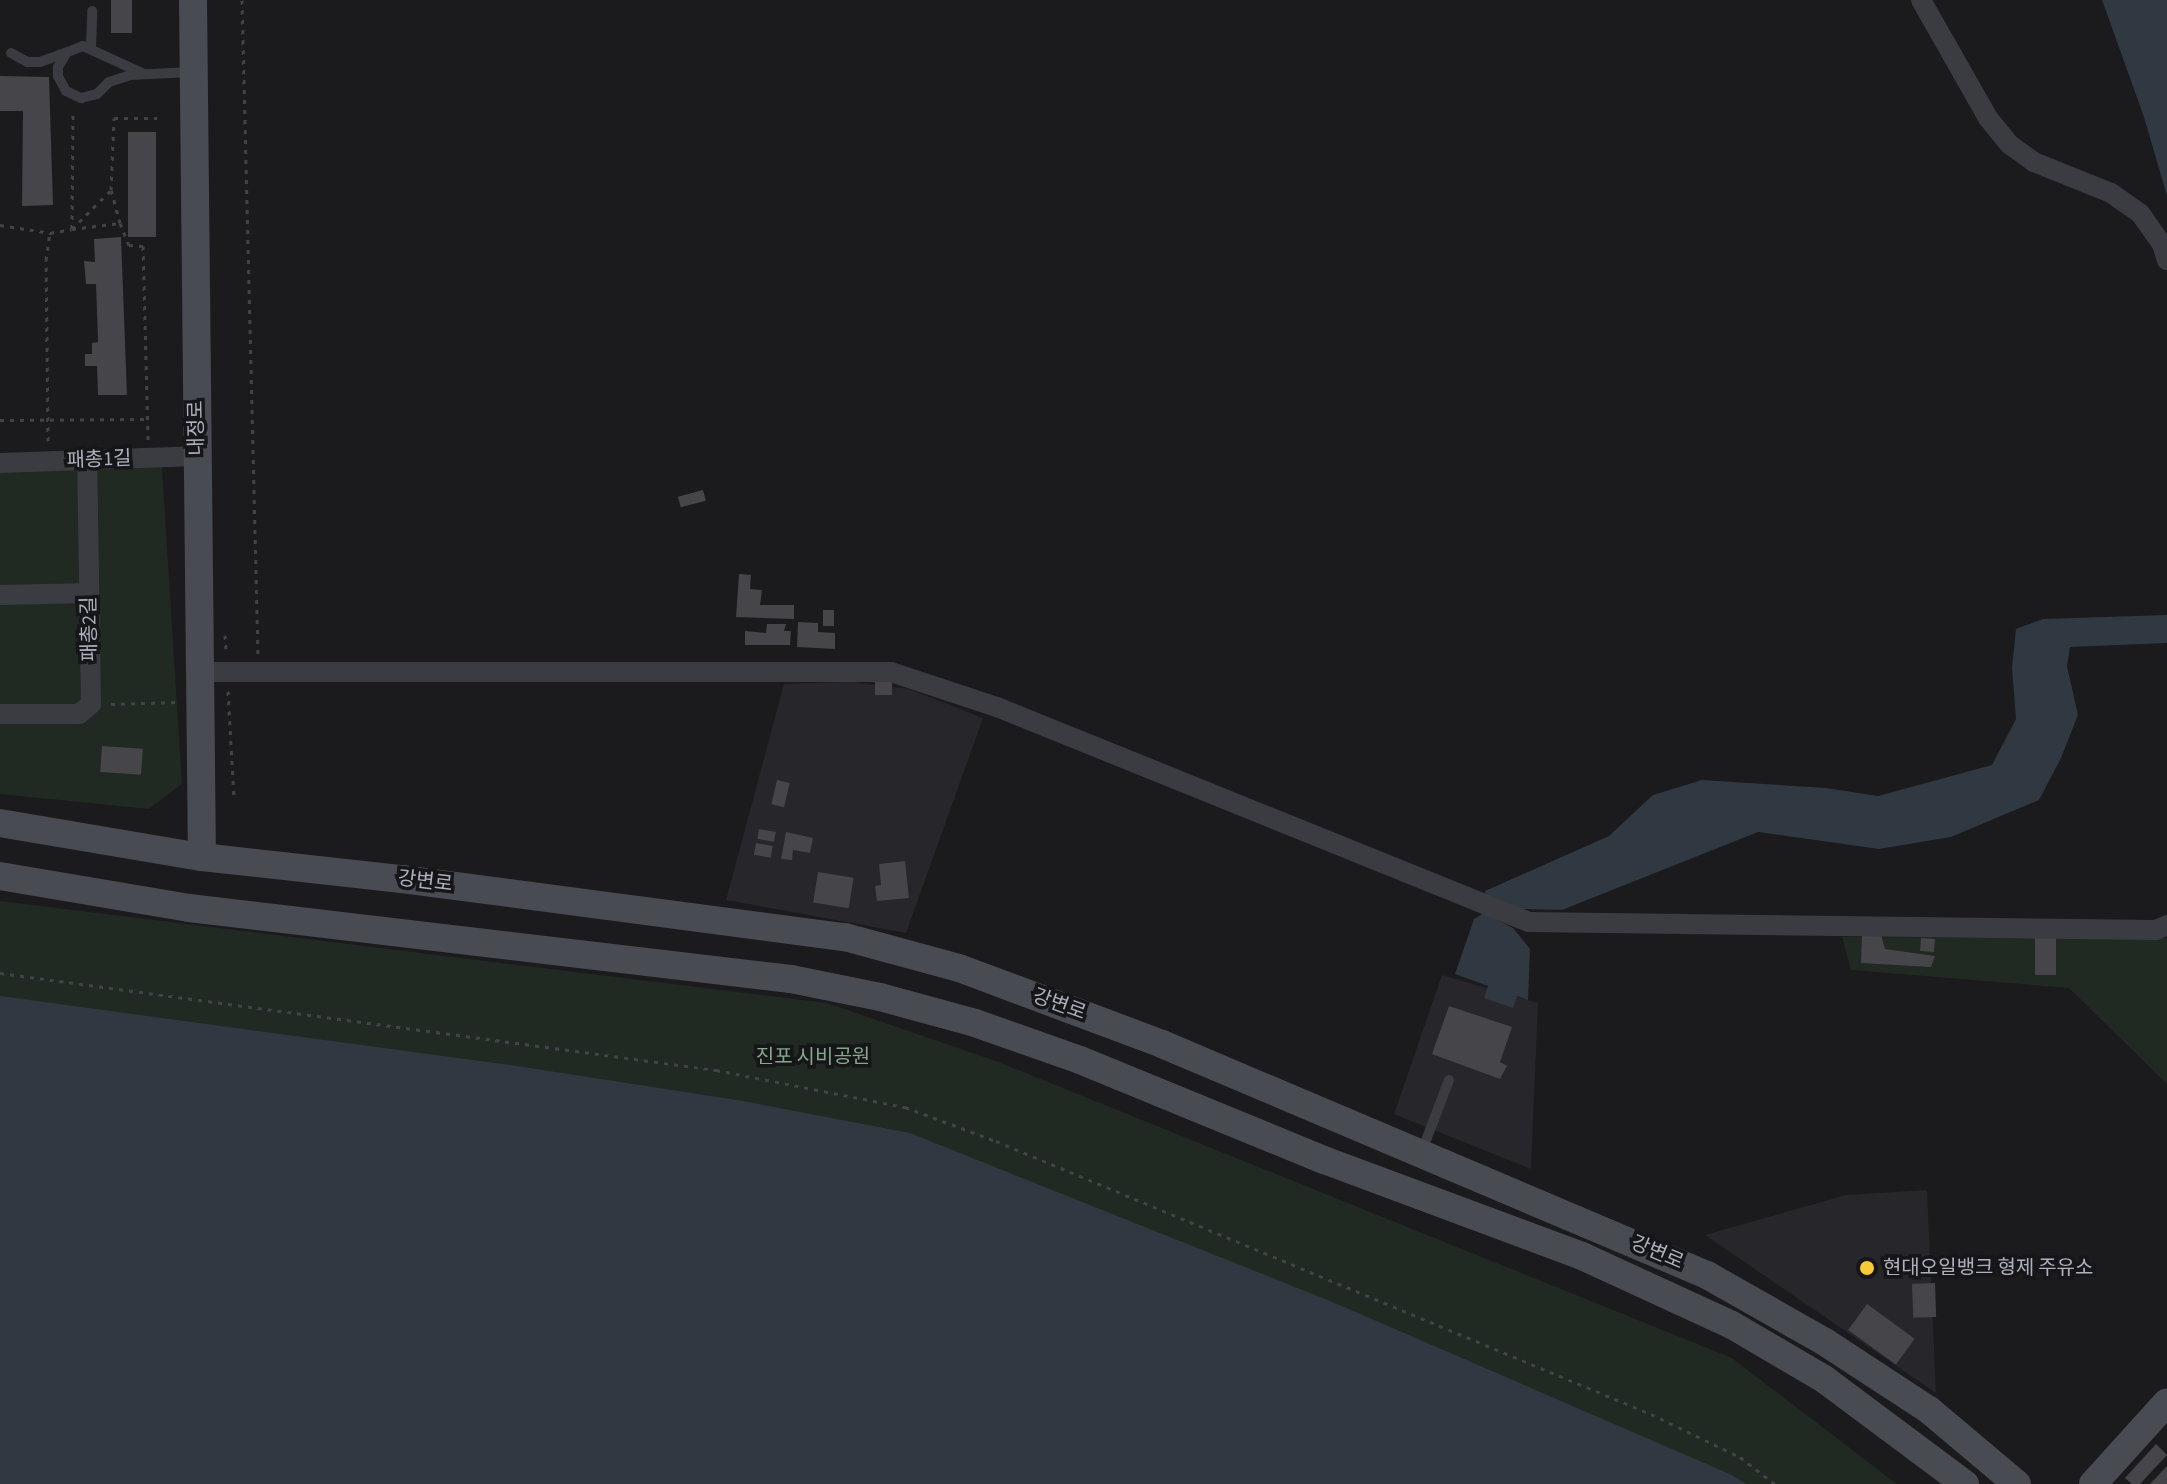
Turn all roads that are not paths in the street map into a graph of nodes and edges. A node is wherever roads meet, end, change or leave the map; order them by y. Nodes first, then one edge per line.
1 (193, 0) edge
2 (1921, 0) edge
3 (92, 11) dead end
4 (91, 48) junction
5 (67, 52) junction
6 (11, 53) dead end
7 (40, 62) junction
8 (193, 72) junction
9 (142, 73) junction
10 (60, 84) junction
11 (2167, 260) edge
12 (197, 456) junction
13 (87, 460) junction
14 (0, 463) edge
15 (89, 593) junction
16 (0, 595) edge
17 (200, 672) junction
18 (0, 714) edge
19 (0, 823) edge
20 (202, 857) junction
21 (0, 876) edge
22 (2167, 925) edge
23 (1449, 1080) dead end
24 (1421, 1152) junction
25 (2167, 1402) edge
26 (1965, 1484) edge
27 (2017, 1484) edge
28 (2093, 1484) edge

1 - 8 street, 내정로
2 - 11 street
3 - 4 lane
4 - 5 lane
4 - 9 lane
5 - 7 lane
5 - 10 lane
6 - 7 lane
7 - 10 lane
8 - 9 lane
8 - 12 street, 내정로
9 - 10 lane
12 - 13 street, 패총1길
12 - 17 street, 내정로
13 - 14 street, 패총1길
13 - 15 street, 패총2길
15 - 16 street
15 - 18 street, 패총2길
17 - 20 street, 내정로
17 - 22 street
19 - 20 street, 강변로
20 - 24 street, 강변로
21 - 26 street, 강변로
23 - 24 lane
24 - 27 street, 강변로
25 - 28 street

